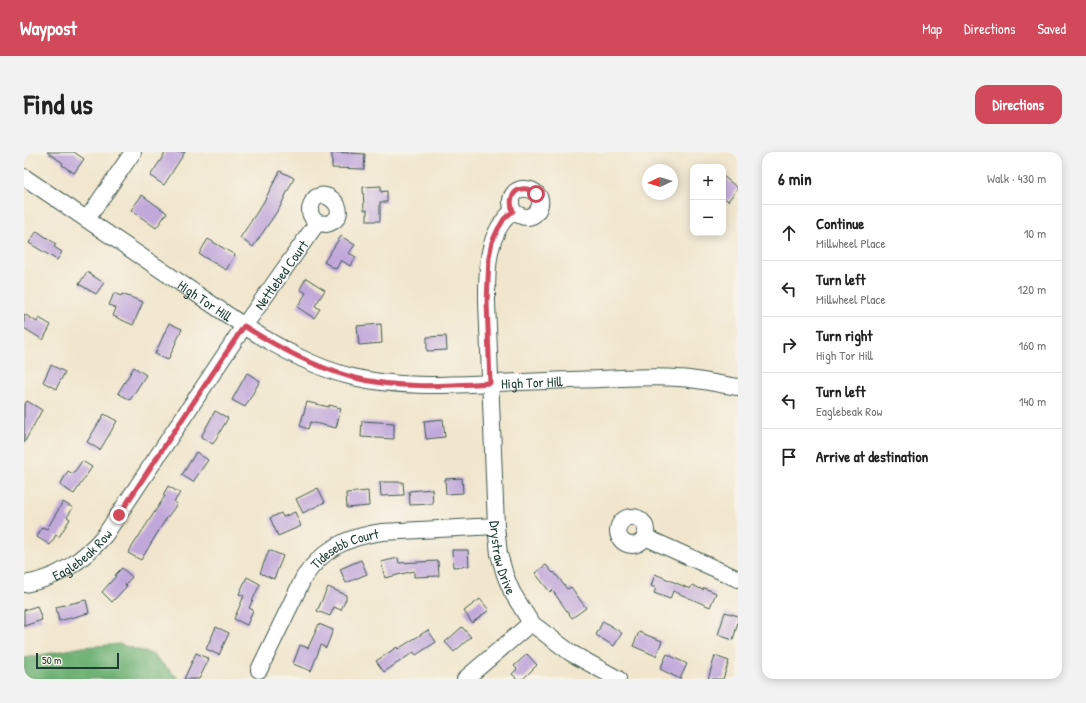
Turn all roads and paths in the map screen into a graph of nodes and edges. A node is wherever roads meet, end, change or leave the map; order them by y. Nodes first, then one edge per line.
1 (134, 152) edge
2 (24, 177) edge
3 (513, 211) dead end
4 (87, 219) junction
5 (317, 223) dead end
6 (244, 326) junction
7 (490, 383) junction
8 (738, 388) edge
9 (496, 526) junction
10 (644, 537) dead end
11 (738, 578) edge
12 (24, 584) edge
13 (531, 623) junction
14 (259, 670) dead end
15 (465, 679) edge
16 (618, 679) edge

1 - 4 street
2 - 4 street, High Tor Hill
3 - 7 street, Drystraw Drive
4 - 6 street, High Tor Hill
5 - 6 street, Nettlebed Court
6 - 7 street, High Tor Hill
6 - 12 street, Eaglebeak Row
7 - 8 street, High Tor Hill
7 - 9 street, Drystraw Drive
9 - 13 street, Drystraw Drive
9 - 14 street, Tidesebb Court
10 - 11 street
13 - 15 street
13 - 16 street, Drystraw Drive

